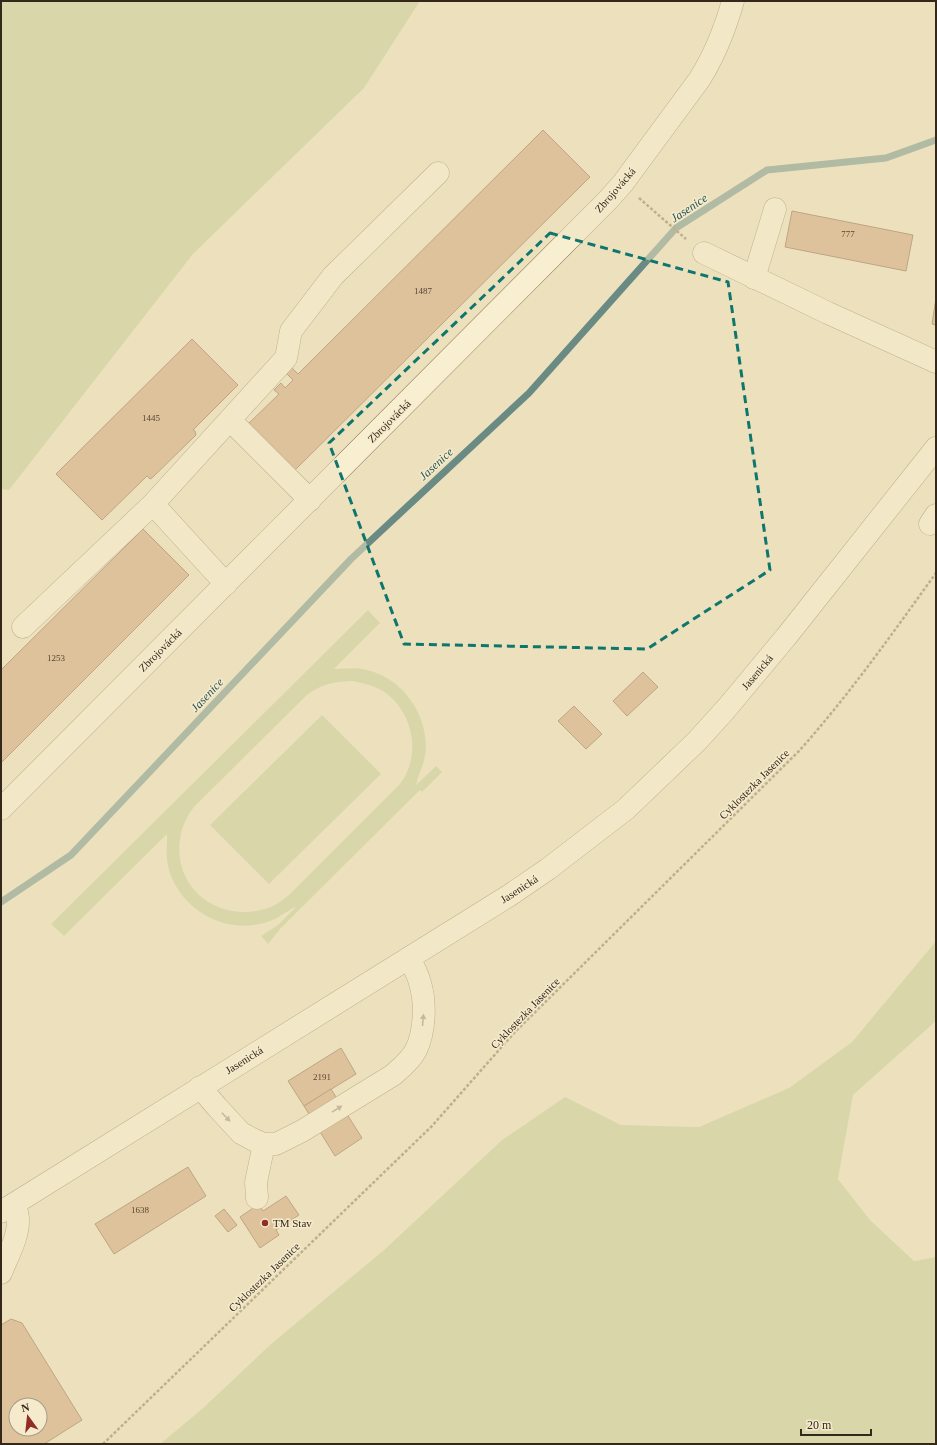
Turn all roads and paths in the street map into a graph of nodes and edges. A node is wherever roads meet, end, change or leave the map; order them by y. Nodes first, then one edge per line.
1 (733, 1) edge
2 (438, 173) dead end
3 (623, 184) junction
4 (775, 209) dead end
5 (683, 236) dead end
6 (704, 253) dead end
7 (754, 278) junction
8 (936, 362) edge
9 (230, 420) junction
10 (936, 448) edge
11 (310, 500) junction
12 (153, 504) junction
13 (936, 574) edge
14 (226, 584) junction
15 (23, 627) dead end
16 (1, 809) edge
17 (409, 958) junction
18 (200, 1087) junction
19 (264, 1144) junction
20 (257, 1198) dead end
21 (7, 1208) edge
22 (1, 1273) edge
23 (103, 1444) edge

1 - 3 street, Zbrojovácká
2 - 9 street
3 - 5 path
3 - 11 street, Zbrojovácká
4 - 7 street
6 - 7 street
7 - 8 street
9 - 11 street
9 - 12 street
10 - 17 street, Jasenická
11 - 14 street, Zbrojovácká
12 - 14 street
12 - 15 street
13 - 23 path, Cyklostezka Jasenice
14 - 16 street, Zbrojovácká
17 - 18 street, Jasenická
19 -> 17 street
18 -> 19 street
18 - 21 street, Jasenická
19 - 20 street
21 - 22 street

